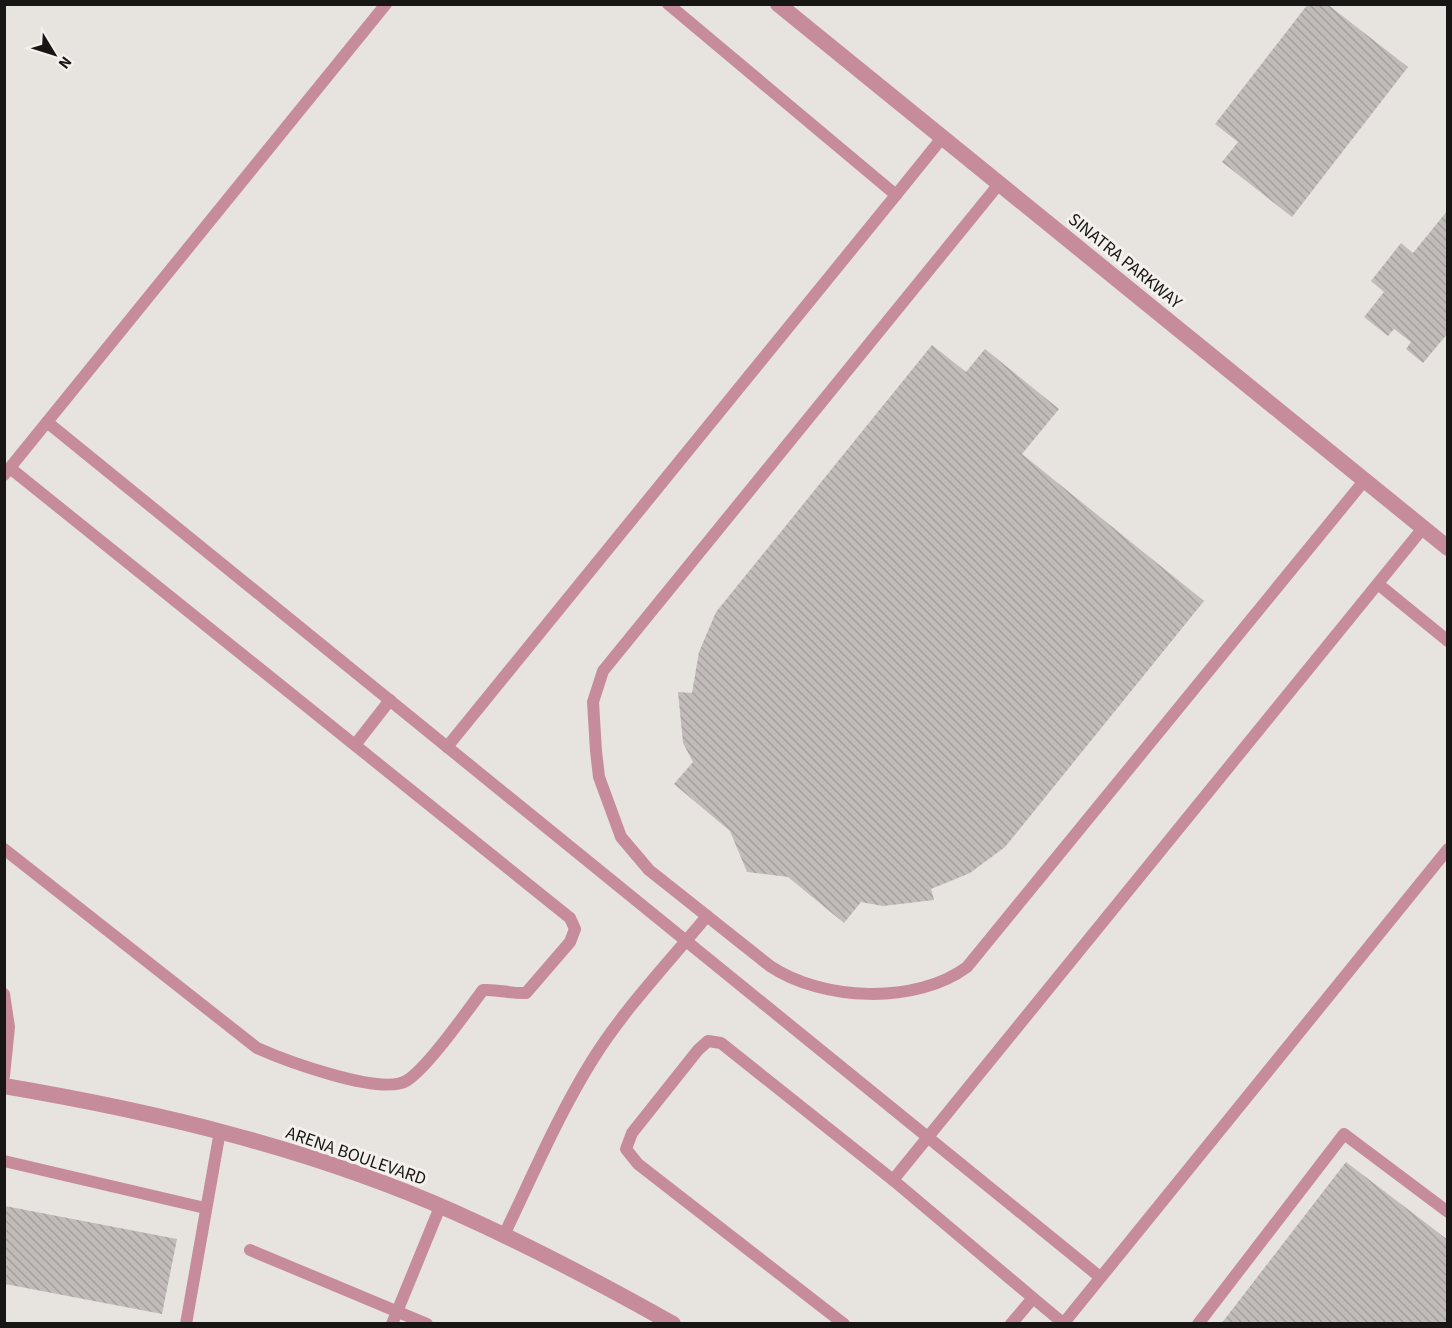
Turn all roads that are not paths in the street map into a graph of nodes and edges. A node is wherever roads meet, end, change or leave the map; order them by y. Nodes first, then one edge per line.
1 (386, 4) edge
2 (668, 4) edge
3 (778, 4) edge
4 (942, 138) junction
5 (999, 184) junction
6 (896, 195) junction
7 (47, 422) junction
8 (7, 471) edge
9 (1364, 481) junction
10 (1423, 528) junction
11 (1448, 548) edge
12 (1378, 584) junction
13 (1448, 640) edge
14 (390, 700) junction
15 (355, 745) junction
16 (447, 747) junction
17 (4, 849) edge
18 (1448, 849) edge
19 (707, 916) junction
20 (686, 941) junction
21 (4, 994) edge
22 (4, 1077) edge
23 (4, 1086) edge
24 (220, 1131) junction
25 (929, 1138) junction
26 (4, 1161) edge
27 (893, 1180) junction
28 (440, 1207) junction
29 (205, 1208) junction
30 (1448, 1212) edge
31 (504, 1235) junction
32 (250, 1250) dead end
33 (1100, 1277) junction
34 (1033, 1298) junction
35 (397, 1310) junction
36 (186, 1323) edge
37 (392, 1323) edge
38 (427, 1323) edge
39 (673, 1323) edge
40 (844, 1323) edge
41 (1011, 1323) edge
42 (1063, 1323) edge
43 (1198, 1323) edge

1 - 7 lane
2 - 6 lane
3 - 4 street, SINATRA PARKWAY
4 - 5 street, SINATRA PARKWAY
4 - 6 lane
5 - 9 street, SINATRA PARKWAY
5 - 19 lane
6 - 16 lane
7 - 8 lane
7 - 14 lane
8 - 15 lane
9 - 10 street, SINATRA PARKWAY
9 - 19 lane
10 - 11 street, SINATRA PARKWAY
10 - 12 lane
12 - 13 lane
12 - 25 lane
14 - 15 lane
14 - 16 lane
15 - 17 lane
16 - 20 lane
18 - 33 lane
19 - 20 lane
20 - 25 lane
20 - 31 lane
21 - 22 lane
23 - 24 street, ARENA BOULEVARD
24 - 28 street, ARENA BOULEVARD
24 - 29 lane
25 - 27 lane
25 - 33 lane
26 - 29 lane
27 - 34 lane
27 - 40 lane
28 - 31 street, ARENA BOULEVARD
28 - 35 lane
29 - 36 lane
30 - 43 lane
31 - 39 street, ARENA BOULEVARD
32 - 35 lane
33 - 42 lane
34 - 41 lane
34 - 42 lane
35 - 37 lane
35 - 38 lane

